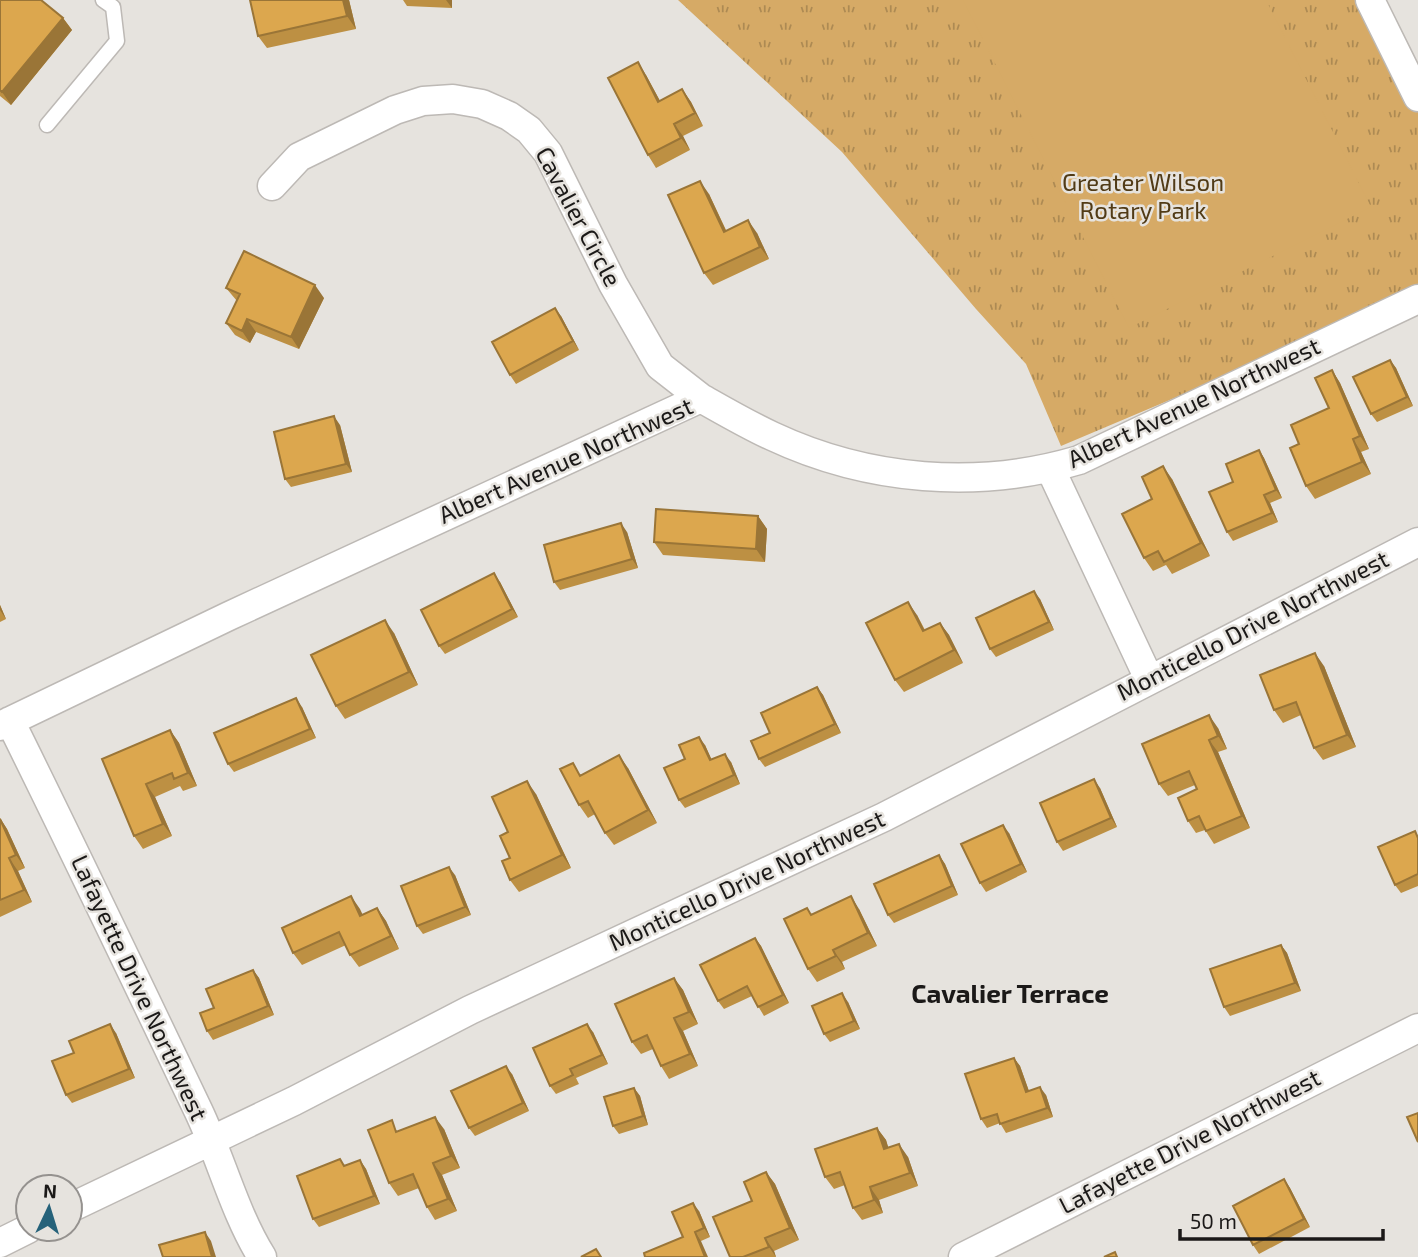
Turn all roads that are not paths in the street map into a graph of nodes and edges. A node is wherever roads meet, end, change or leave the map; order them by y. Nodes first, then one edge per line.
1 (103, 0) edge
2 (1370, 0) edge
3 (1418, 97) edge
4 (47, 125) dead end
5 (272, 186) dead end
6 (1418, 299) edge
7 (701, 398) junction
8 (1050, 468) junction
9 (1418, 542) edge
10 (1149, 679) junction
11 (5, 724) edge
12 (1418, 1028) edge
13 (212, 1140) junction
14 (84, 1201) edge
15 (262, 1257) edge
16 (963, 1257) edge

1 - 4 lane
2 - 3 street
5 - 7 street, Cavalier Circle
6 - 8 street, Albert Avenue Northwest
7 - 8 street, Albert Avenue Northwest
7 - 11 street, Albert Avenue Northwest
8 - 10 street
9 - 10 street, Monticello Drive Northwest
10 - 13 street, Monticello Drive Northwest
11 - 13 street, Lafayette Drive Northwest
12 - 16 street, Lafayette Drive Northwest
13 - 14 street, Monticello Drive Northwest
13 - 15 street, Lafayette Drive Northwest

